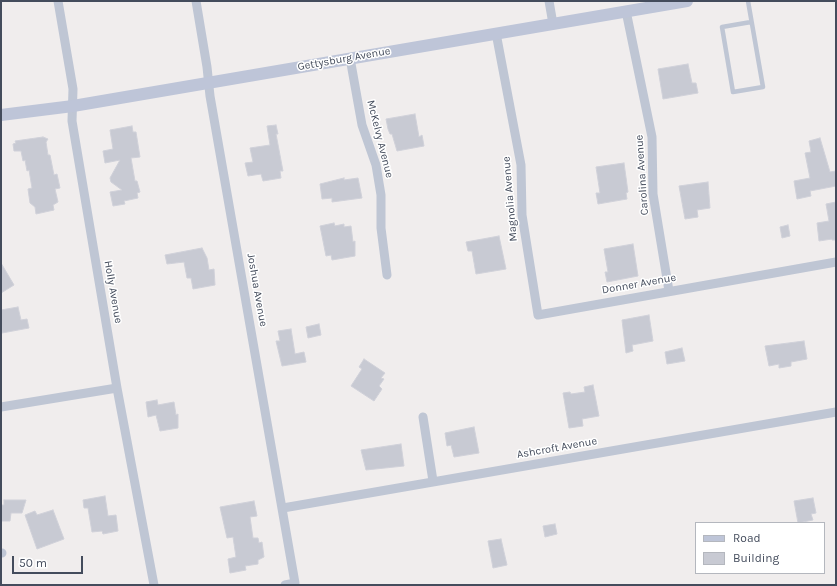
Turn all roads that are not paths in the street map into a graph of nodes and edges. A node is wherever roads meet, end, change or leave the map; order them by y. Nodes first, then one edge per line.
1 (58, 1) edge
2 (196, 1) edge
3 (550, 1) edge
4 (687, 1) edge
5 (748, 1) edge
6 (626, 11) junction
7 (752, 22) junction
8 (554, 24) junction
9 (496, 33) junction
10 (350, 58) junction
11 (209, 82) junction
12 (72, 106) junction
13 (1, 115) edge
14 (836, 262) edge
15 (387, 275) dead end
16 (669, 291) junction
17 (538, 315) joint
18 (117, 388) junction
19 (1, 407) edge
20 (836, 412) edge
21 (422, 417) dead end
22 (433, 481) junction
23 (283, 508) junction
24 (154, 585) edge
25 (285, 585) edge

1 - 12 street, Holly Avenue
2 - 11 street, Joshua Avenue
3 - 8 street
4 - 6 street, Gettysburg Avenue
5 - 7 lane
6 - 8 street, Gettysburg Avenue
6 - 16 street, Carolina Avenue
7 - 7 lane
8 - 9 street, Gettysburg Avenue
9 - 10 street, Gettysburg Avenue
9 - 17 street, Magnolia Avenue
10 - 11 street, Gettysburg Avenue
10 - 15 street, McKelvy Avenue
11 - 12 street, Gettysburg Avenue
11 - 23 street, Joshua Avenue
12 - 13 street, Gettysburg Avenue
12 - 18 street, Holly Avenue
14 - 16 street, Donner Avenue
16 - 17 street, Donner Avenue
18 - 19 street
18 - 24 street, Holly Avenue
20 - 22 street, Ashcroft Avenue
21 - 22 street
22 - 23 street, Ashcroft Avenue
23 - 25 street, Joshua Avenue

